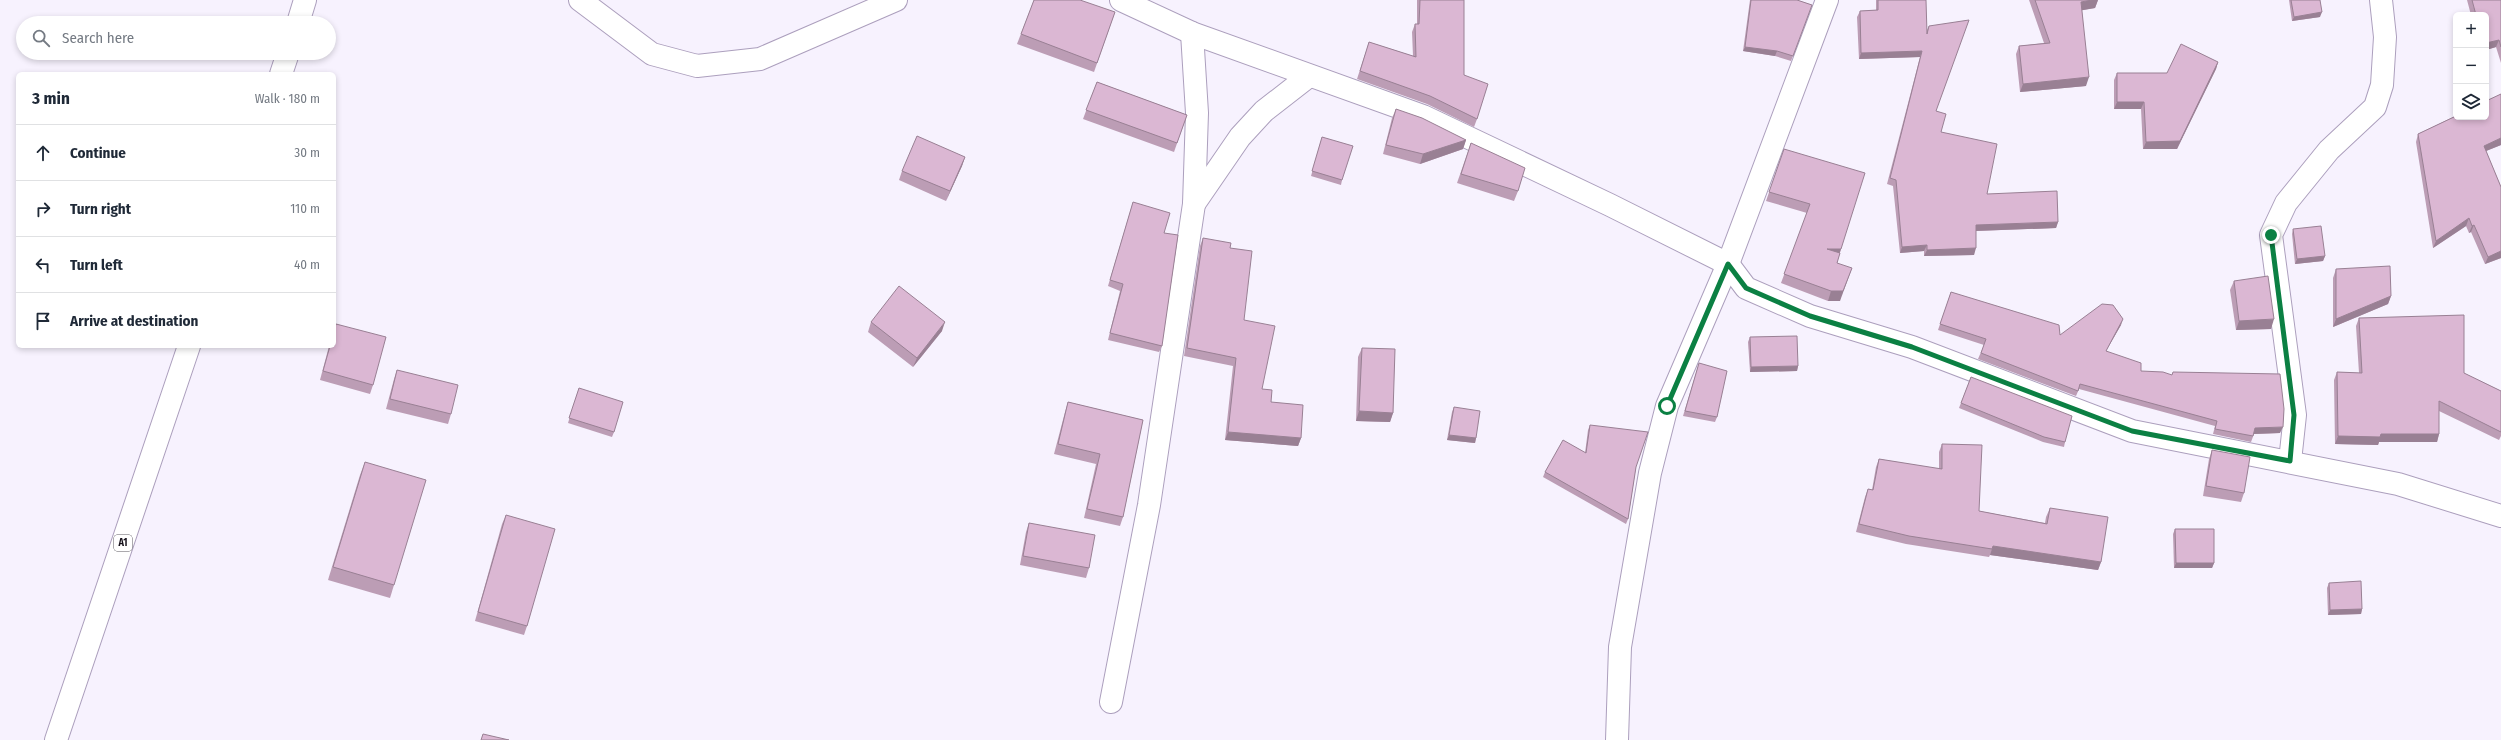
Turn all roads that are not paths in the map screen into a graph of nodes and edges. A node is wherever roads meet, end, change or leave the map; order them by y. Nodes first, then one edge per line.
1 (305, 0) edge
2 (580, 0) edge
3 (896, 0) edge
4 (1121, 0) edge
5 (1827, 0) edge
6 (2381, 0) edge
7 (300, 16) edge
8 (1192, 33) junction
9 (285, 60) edge
10 (281, 72) edge
11 (1309, 76) junction
12 (1194, 204) junction
13 (1728, 264) junction
14 (188, 348) edge
15 (2290, 461) junction
16 (2501, 516) edge
17 (1111, 702) dead end
18 (56, 740) edge
19 (1617, 740) edge

1 - 7 main road
2 - 3 main road
4 - 8 main road
5 - 13 main road
6 - 15 main road
8 - 11 main road
8 - 12 main road
9 - 10 main road
11 - 12 main road
11 - 13 main road
12 - 17 main road
13 - 15 main road
13 - 19 main road
14 - 18 main road, A1
15 - 16 main road

